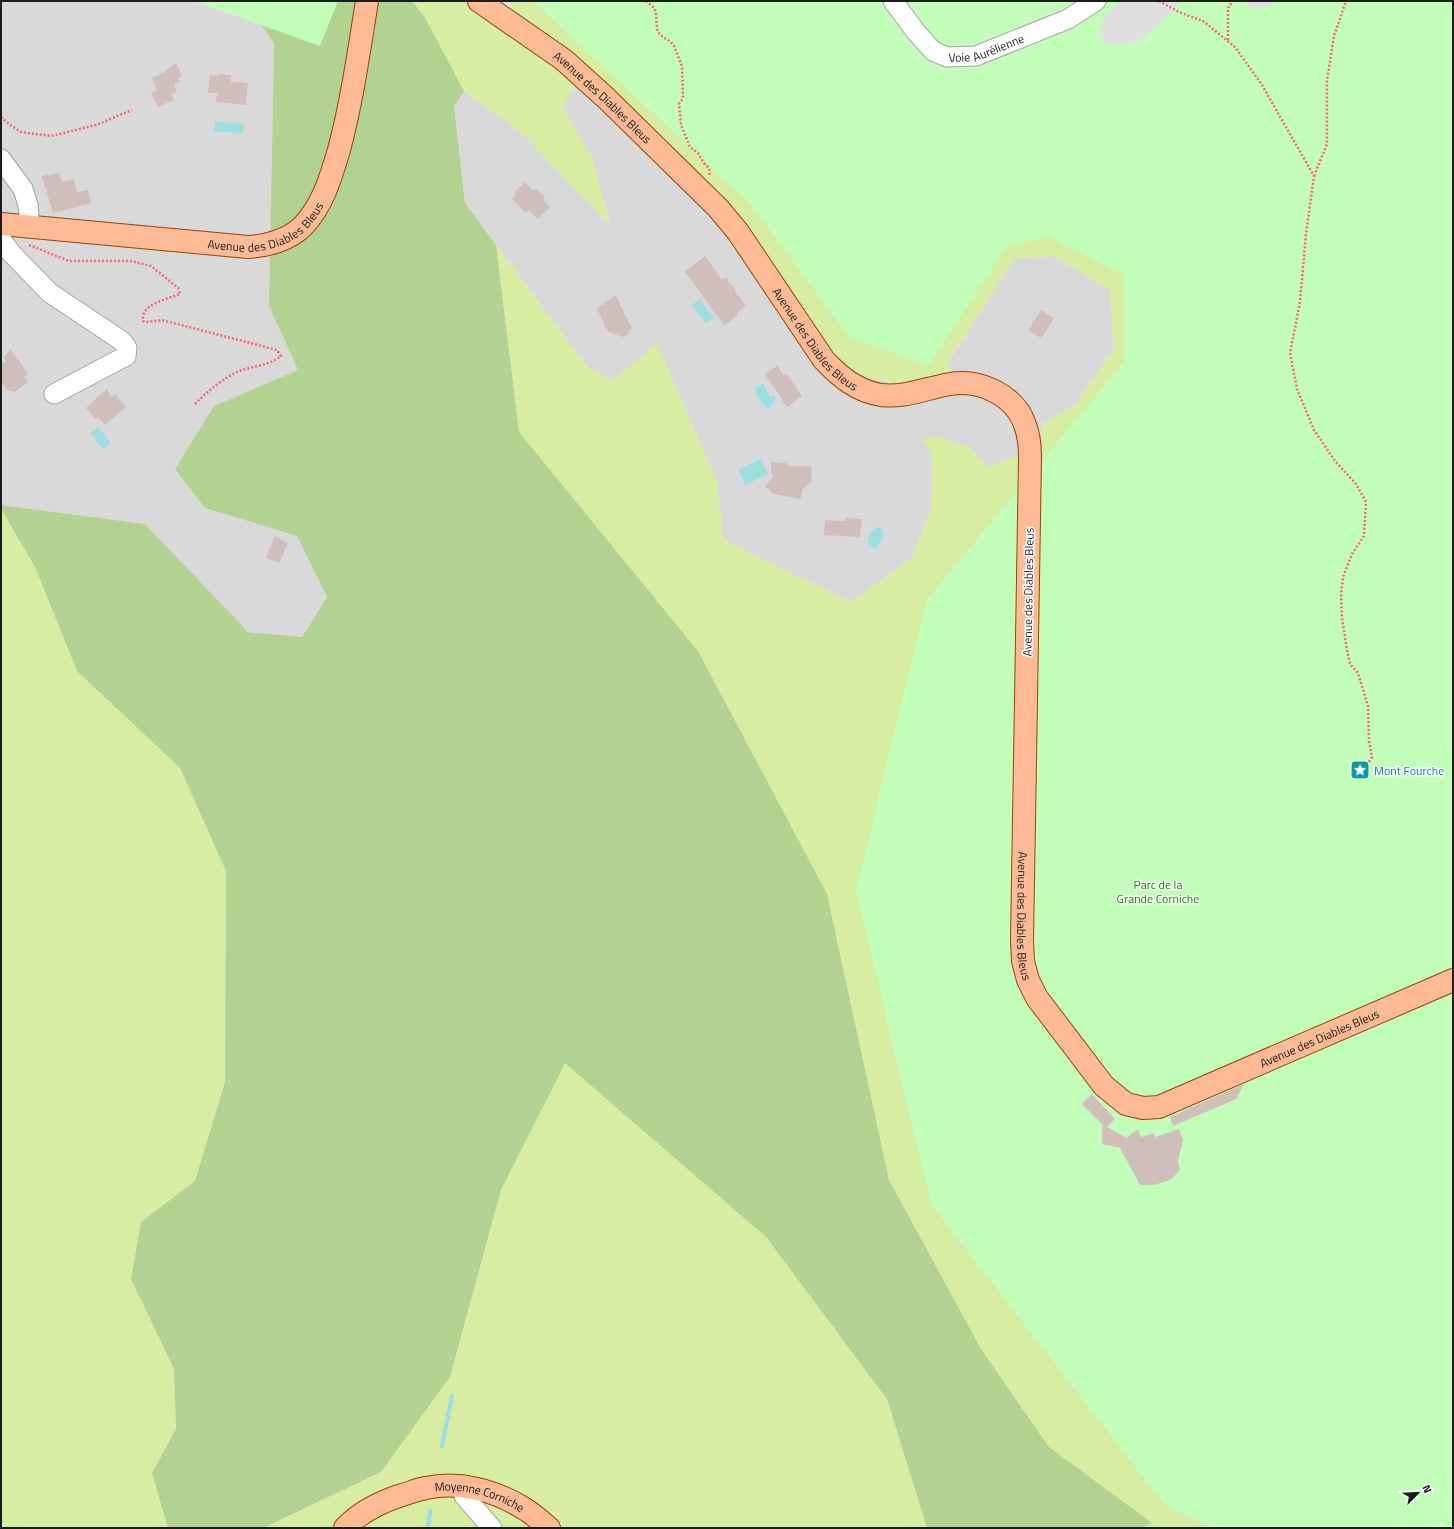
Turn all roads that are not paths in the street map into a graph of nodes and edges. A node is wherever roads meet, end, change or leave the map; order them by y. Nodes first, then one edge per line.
1 (367, 1) edge
2 (479, 1) edge
3 (893, 1) edge
4 (1096, 1) edge
5 (1, 158) edge
6 (12, 228) edge
7 (54, 394) dead end
8 (1453, 980) edge
9 (403, 1495) junction
10 (464, 1496) junction
11 (345, 1528) edge
12 (492, 1528) edge
13 (527, 1528) edge
14 (549, 1528) edge

1 - 6 main road, Avenue des Diables Bleus
2 - 8 main road, Avenue des Diables Bleus
3 - 4 street, Voie Aurélienne
5 - 6 street
6 - 7 street
9 - 10 main road, Moyenne Corniche
9 - 11 main road, Moyenne Corniche
9 - 14 main road, Moyenne Corniche
10 - 12 street
10 - 13 main road, Moyenne Corniche

